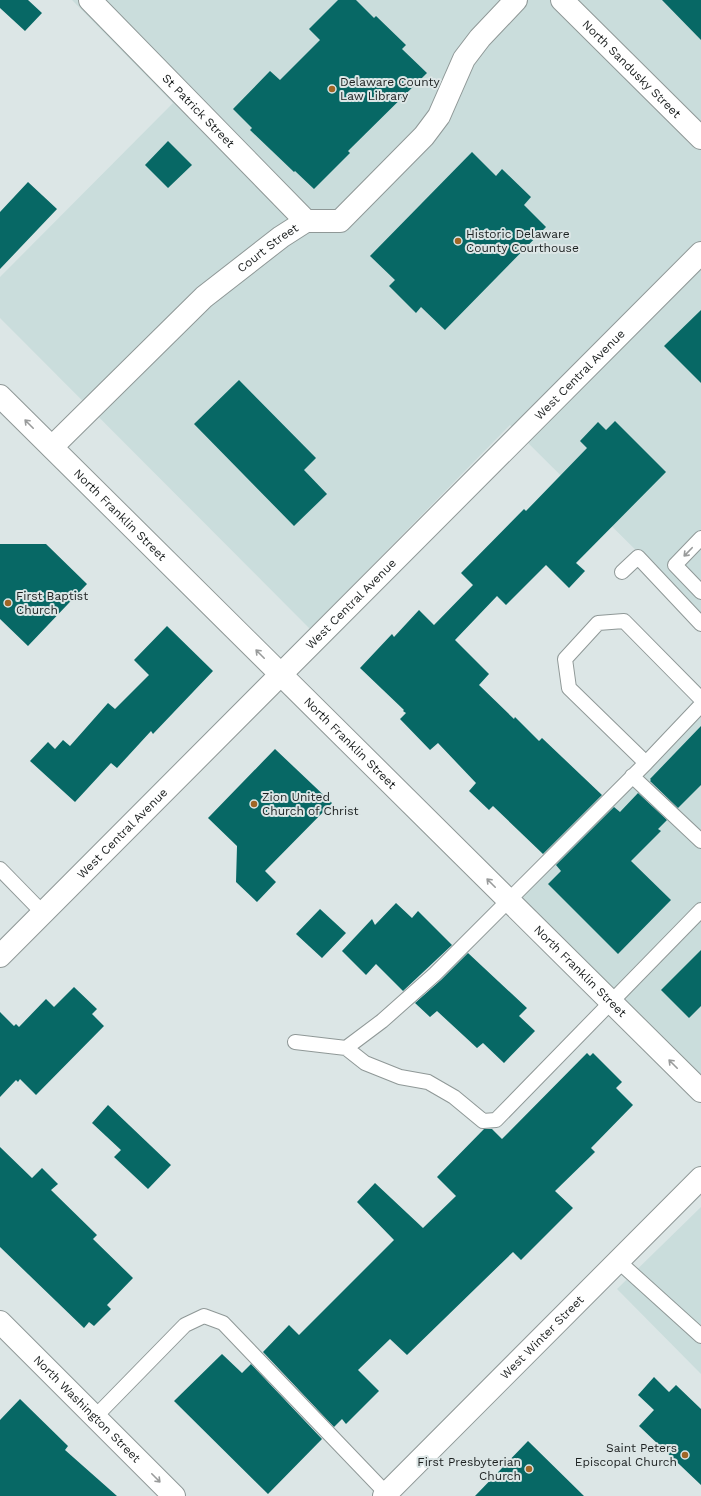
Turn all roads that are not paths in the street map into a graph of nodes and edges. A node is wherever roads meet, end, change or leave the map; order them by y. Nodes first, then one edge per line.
1 (90, 0) edge
2 (516, 0) edge
3 (562, 0) edge
4 (701, 138) edge
5 (306, 221) junction
6 (701, 253) edge
7 (0, 396) edge
8 (52, 447) junction
9 (701, 538) edge
10 (622, 572) dead end
11 (701, 592) edge
12 (701, 624) edge
13 (281, 674) junction
14 (701, 699) edge
15 (701, 705) edge
16 (646, 762) junction
17 (632, 776) junction
18 (701, 841) edge
19 (0, 869) edge
20 (509, 901) junction
21 (701, 910) edge
22 (43, 913) junction
23 (0, 956) edge
24 (611, 1002) junction
25 (295, 1042) dead end
26 (346, 1048) junction
27 (701, 1091) edge
28 (701, 1178) edge
29 (618, 1261) junction
30 (0, 1322) edge
31 (701, 1336) edge
32 (95, 1417) junction
33 (385, 1495) edge
34 (174, 1496) edge

1 - 5 street, St Patrick Street
2 - 5 street, Court Street
3 - 4 street, North Sandusky Street
5 - 8 street, Court Street
6 - 13 street, West Central Avenue
8 -> 7 street, North Franklin Street
13 -> 8 street, North Franklin Street
9 -> 11 lane
10 - 12 lane
20 -> 13 street, North Franklin Street
13 - 22 street, West Central Avenue
14 - 16 lane
15 - 16 lane
16 - 17 lane
17 - 18 lane
17 - 20 lane
19 - 22 lane
20 - 24 street, North Franklin Street
20 - 26 lane
21 - 24 lane
22 - 23 street, West Central Avenue
24 - 26 lane
27 -> 24 street, North Franklin Street
25 - 26 lane
28 - 29 street, West Winter Street
29 - 31 lane
29 - 33 street, West Winter Street
30 - 32 street, North Washington Street
32 - 33 lane
32 -> 34 street, North Washington Street

